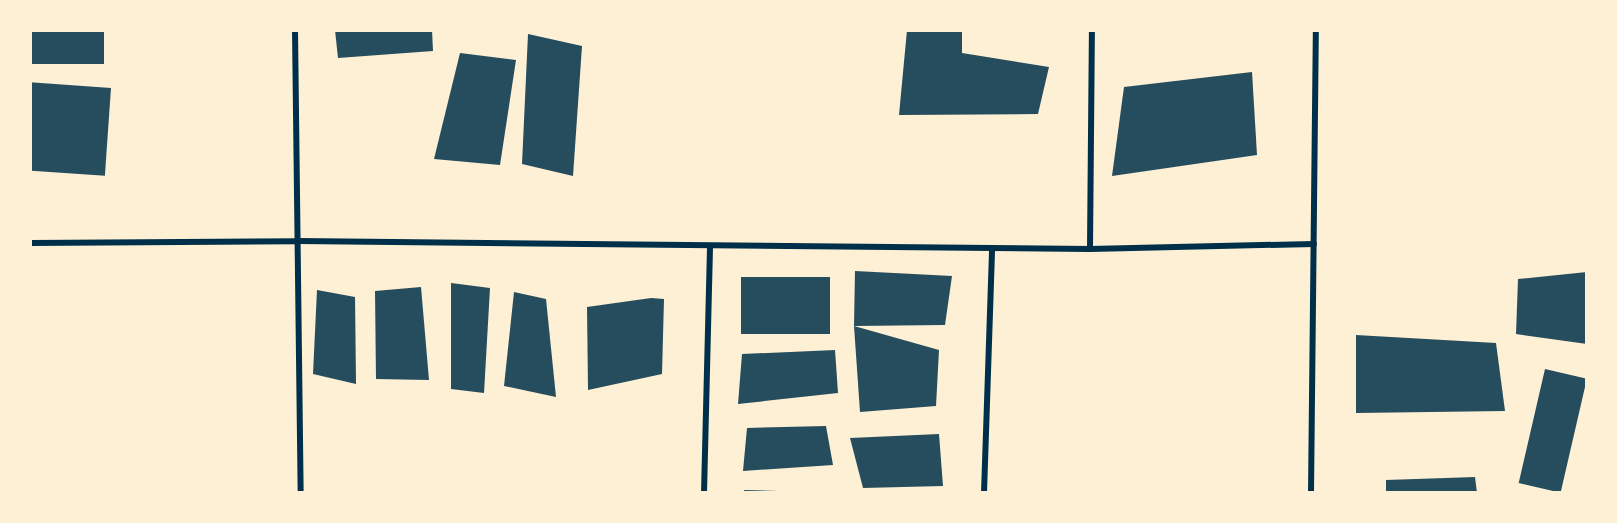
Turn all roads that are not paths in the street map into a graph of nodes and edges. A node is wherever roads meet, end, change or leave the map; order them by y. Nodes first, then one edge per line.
1 (295, 30) edge
2 (1092, 30) edge
3 (1316, 30) edge
4 (298, 241) junction
5 (30, 243) edge
6 (1314, 244) junction
7 (710, 246) junction
8 (992, 248) junction
9 (1090, 249) junction
10 (301, 493) edge
11 (704, 493) edge
12 (984, 493) edge
13 (1311, 493) edge

1 - 4 street
2 - 9 street
3 - 6 street
4 - 5 street
4 - 7 street
4 - 10 street
6 - 9 street
6 - 13 street
7 - 8 street
7 - 11 street
8 - 9 street
8 - 12 street

